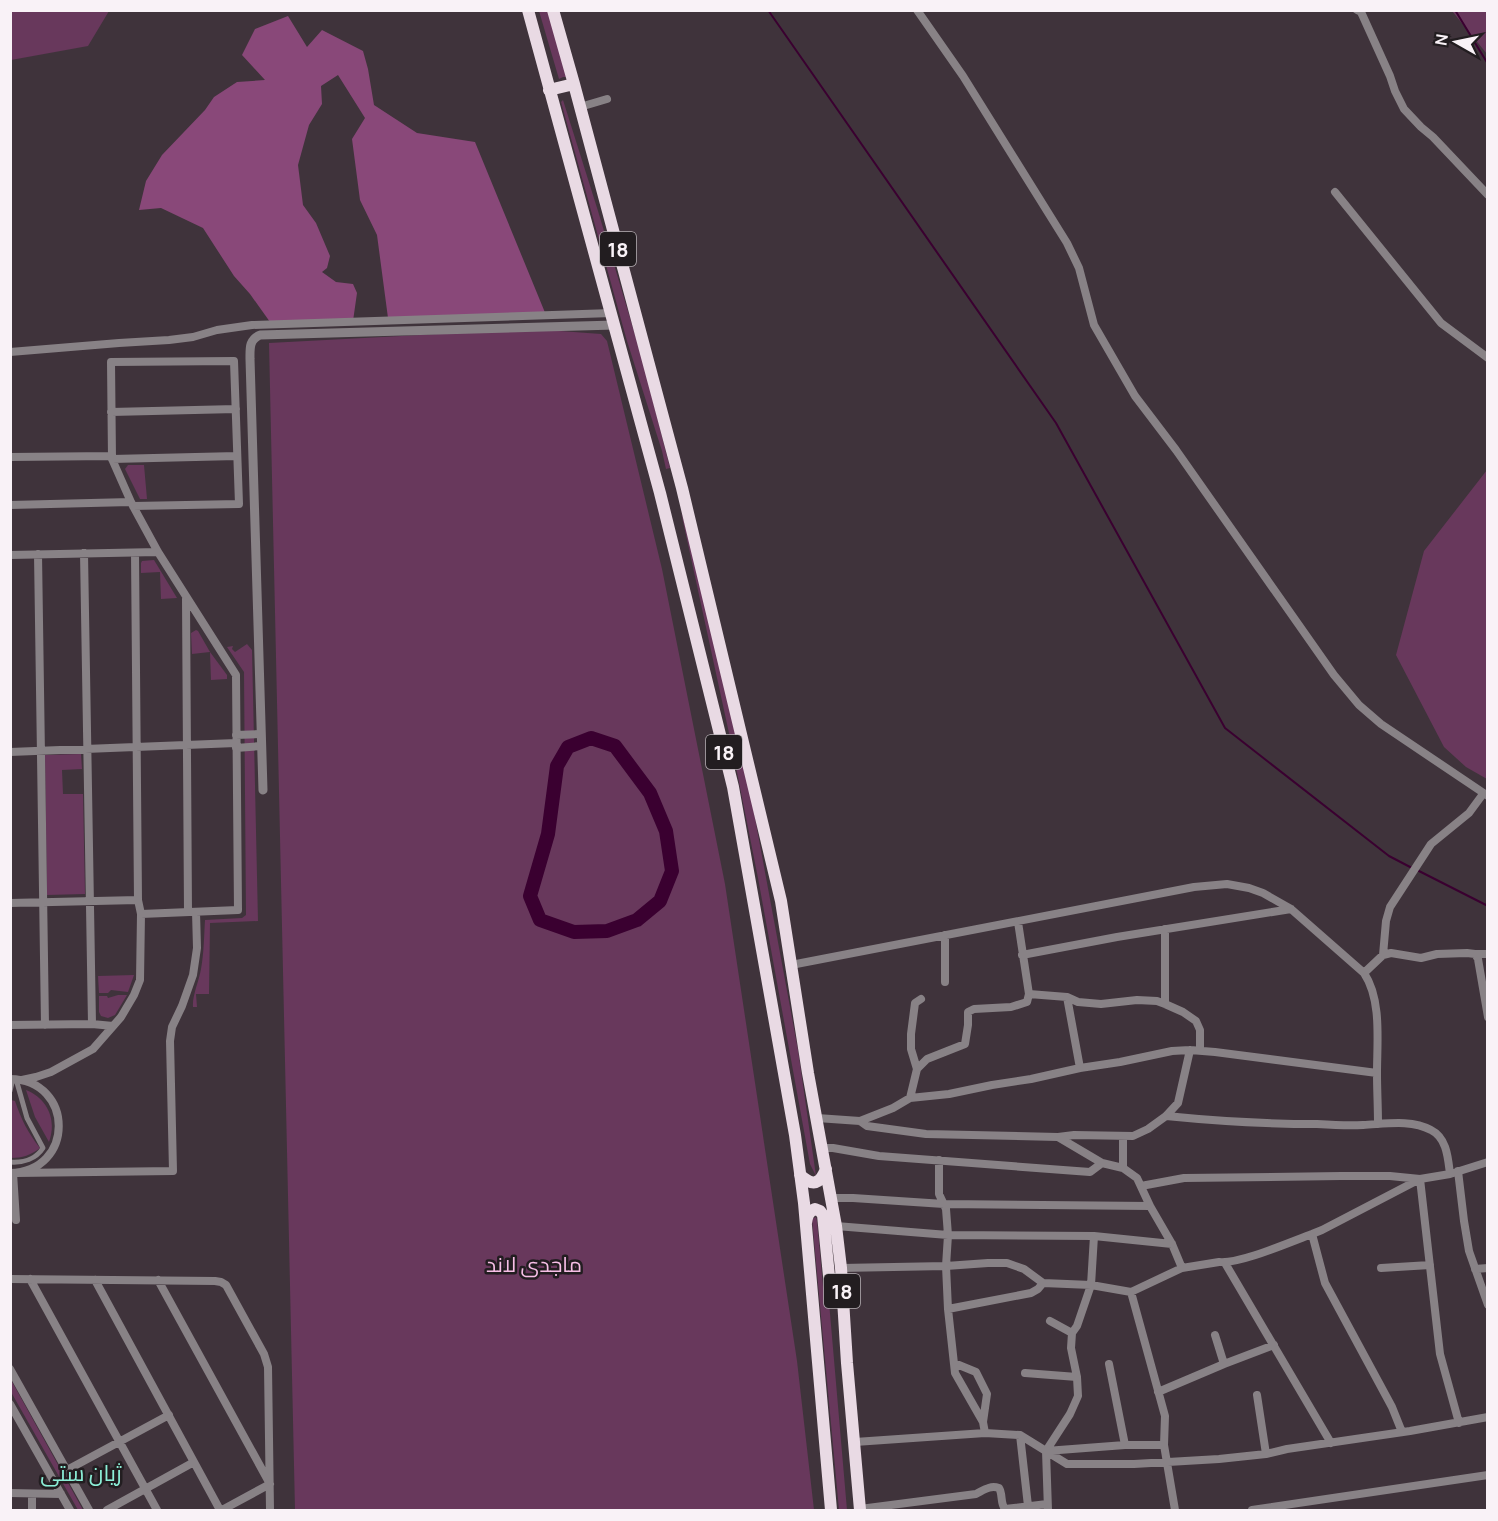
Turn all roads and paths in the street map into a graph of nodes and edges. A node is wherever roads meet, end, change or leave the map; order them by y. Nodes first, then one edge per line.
1 (528, 10) edge
2 (553, 10) edge
3 (917, 10) edge
4 (1357, 10) edge
5 (574, 84) junction
6 (549, 90) junction
7 (607, 99) dead end
8 (580, 107) junction
9 (1335, 192) dead end
10 (1488, 195) edge
11 (614, 319) junction
12 (10, 352) edge
13 (1488, 358) edge
14 (236, 409) junction
15 (111, 412) junction
16 (237, 456) junction
17 (10, 457) edge
18 (112, 458) junction
19 (682, 488) junction
20 (660, 493) junction
21 (132, 504) junction
22 (10, 505) edge
23 (158, 552) junction
24 (84, 553) junction
25 (135, 553) junction
26 (38, 554) junction
27 (10, 555) edge
28 (186, 598) junction
29 (261, 734) junction
30 (236, 742) junction
31 (187, 744) junction
32 (261, 746) junction
33 (136, 747) junction
34 (87, 748) junction
35 (40, 750) junction
36 (10, 752) edge
37 (263, 790) dead end
38 (1485, 795) edge
39 (138, 900) junction
40 (90, 901) junction
41 (43, 902) junction
42 (10, 903) edge
43 (1291, 909) junction
44 (192, 912) junction
45 (141, 914) junction
46 (1017, 922) junction
47 (1165, 929) junction
48 (945, 935) junction
49 (1475, 954) junction
50 (1488, 954) edge
51 (1022, 955) junction
52 (1383, 955) junction
53 (791, 965) junction
54 (1364, 973) junction
55 (945, 982) dead end
56 (1029, 994) junction
57 (1067, 997) junction
58 (921, 999) dead end
59 (1165, 1004) junction
60 (1488, 1017) edge
61 (92, 1024) junction
62 (10, 1025) edge
63 (45, 1025) junction
64 (113, 1026) junction
65 (1190, 1050) junction
66 (1200, 1050) junction
67 (1080, 1068) junction
68 (917, 1069) junction
69 (1377, 1073) junction
70 (44, 1074) junction
71 (15, 1079) edge
72 (41, 1089) junction
73 (10, 1091) edge
74 (910, 1098) junction
75 (1166, 1116) junction
76 (817, 1118) junction
77 (860, 1121) junction
78 (1378, 1124) junction
79 (1058, 1137) junction
80 (1123, 1137) junction
81 (823, 1148) junction
82 (939, 1160) junction
83 (10, 1162) edge
84 (1488, 1162) edge
85 (1102, 1163) junction
86 (1123, 1168) junction
87 (826, 1169) junction
88 (1454, 1172) junction
89 (13, 1173) edge
90 (800, 1175) junction
91 (1420, 1179) junction
92 (1141, 1186) junction
93 (830, 1198) junction
94 (944, 1204) junction
95 (1150, 1206) junction
96 (16, 1220) dead end
97 (806, 1226) junction
98 (836, 1226) junction
99 (1312, 1234) junction
100 (948, 1235) junction
101 (1095, 1236) junction
102 (1172, 1244) junction
103 (1225, 1263) junction
104 (1430, 1265) junction
105 (946, 1266) junction
106 (841, 1268) junction
107 (1182, 1268) junction
108 (1381, 1268) dead end
109 (1488, 1268) edge
110 (1475, 1269) junction
111 (10, 1279) edge
112 (30, 1279) junction
113 (95, 1280) junction
114 (158, 1280) junction
115 (1043, 1283) junction
116 (1092, 1285) junction
117 (842, 1292) junction
118 (1131, 1292) junction
119 (1488, 1305) edge
120 (948, 1309) junction
121 (1050, 1321) dead end
122 (1072, 1333) junction
123 (1215, 1335) dead end
124 (1274, 1345) junction
125 (954, 1363) junction
126 (1108, 1364) dead end
127 (1224, 1364) junction
128 (10, 1370) edge
129 (1025, 1373) dead end
130 (1077, 1377) junction
131 (1158, 1392) junction
132 (1257, 1395) dead end
133 (10, 1404) edge
134 (169, 1416) junction
135 (1488, 1418) edge
136 (983, 1422) junction
137 (1459, 1423) junction
138 (1402, 1432) junction
139 (985, 1433) junction
140 (1020, 1435) junction
141 (119, 1442) junction
142 (855, 1442) junction
143 (1331, 1443) junction
144 (1164, 1445) junction
145 (1125, 1446) junction
146 (1046, 1451) junction
147 (1266, 1454) junction
148 (194, 1462) junction
149 (1167, 1462) junction
150 (67, 1470) junction
151 (1488, 1475) edge
152 (270, 1484) junction
153 (145, 1489) junction
154 (10, 1493) edge
155 (32, 1494) junction
156 (61, 1494) junction
157 (1028, 1506) junction
158 (1047, 1507) edge
159 (32, 1510) edge
160 (70, 1510) edge
161 (89, 1510) edge
162 (106, 1510) edge
163 (157, 1510) edge
164 (221, 1510) edge
165 (270, 1510) edge
166 (831, 1510) edge
167 (860, 1510) edge
168 (1176, 1510) edge
169 (1252, 1510) edge

1 - 6 highway, 18
2 - 5 highway, 18
3 - 38 street
4 - 10 street
5 - 6 highway
5 - 8 highway, 18
6 - 11 highway, 18
7 - 8 street
8 - 19 highway, 18
9 - 13 street
11 - 12 street
11 - 20 highway, 18
11 - 29 street
14 - 15 street
14 - 15 street
14 - 16 street
15 - 18 street
16 - 18 street
16 - 21 street
17 - 18 street
18 - 21 street
19 - 20 highway
19 - 53 highway, 18
20 - 90 highway, 18
21 - 22 street
21 - 23 street
23 - 25 street
23 - 28 street
24 - 25 street
24 - 26 street
24 - 34 street
25 - 33 street
26 - 27 street
26 - 35 street
28 - 30 street
28 - 31 street
29 - 30 street
29 - 32 street
30 - 31 street
30 - 32 street
30 - 44 street
31 - 33 street
31 - 44 street
32 - 37 street
33 - 34 street
33 - 39 street
34 - 35 street
34 - 40 street
35 - 36 street
35 - 41 street
38 - 52 street
39 - 40 street
39 - 45 street
40 - 41 street
40 - 61 street
41 - 42 street
41 - 63 street
43 - 46 street
43 - 47 street
43 - 54 street
44 - 45 street
44 - 89 street
45 - 64 street
46 - 48 street
46 - 51 street
47 - 51 street
47 - 59 street
48 - 53 street
48 - 55 street
49 - 50 street
49 - 52 street
49 - 60 street
51 - 56 street
52 - 54 street
53 - 76 highway, 18
54 - 69 street
56 - 57 street
56 - 68 street
57 - 59 street
57 - 67 street
58 - 68 street
59 - 66 street
61 - 63 street
61 - 64 street
62 - 63 street
64 - 70 street
65 - 66 street
65 - 67 street
65 - 75 street
66 - 69 street
67 - 74 street
68 - 74 street
69 - 78 street
70 - 71 street
70 - 72 street
71 - 72 street
71 - 73 street
71 - 83 street
72 - 89 street
74 - 77 street
75 - 78 street
75 - 80 street
76 - 77 street
76 - 81 highway, 18
77 - 79 street
78 - 88 street
79 - 80 street
79 - 85 street
80 - 86 street
81 - 82 street
81 - 87 highway, 18
82 - 85 street
82 - 94 street
84 - 88 street
85 - 86 street
86 - 92 street
87 - 90 highway
87 - 93 highway, 18
88 - 91 street
88 - 110 street
89 - 96 street
90 - 97 highway, 18
91 - 92 street
91 - 99 street
91 - 104 street
92 - 95 street
93 - 94 street
93 - 98 highway, 18
94 - 95 street
94 - 100 street
95 - 102 street
97 - 117 highway
97 - 166 highway, 18
98 - 100 street
98 - 106 highway, 18
99 - 103 street
99 - 138 street
100 - 101 street
100 - 105 street
101 - 102 street
101 - 116 street
102 - 107 street
103 - 107 street
103 - 124 street
104 - 108 street
104 - 137 street
105 - 106 street
105 - 115 street
105 - 120 street
106 - 117 highway, 18
107 - 118 street
109 - 110 street
110 - 119 street
111 - 112 street
112 - 113 street
112 - 141 street
113 - 114 street
113 - 134 street
114 - 152 street
114 - 152 street
115 - 116 street
115 - 120 street
116 - 118 street
116 - 122 street
117 - 142 highway, 18
118 - 131 street
120 - 125 street
121 - 122 street
122 - 130 street
123 - 127 street
124 - 127 street
124 - 143 street
125 - 136 street
125 - 136 street
126 - 145 street
127 - 131 street
128 - 150 street
129 - 130 street
130 - 146 street
131 - 144 street
132 - 147 street
133 - 156 street
134 - 141 street
134 - 148 street
135 - 137 street
136 - 139 street
137 - 138 street
138 - 143 street
139 - 140 street
139 - 142 street
140 - 146 street
140 - 157 street
141 - 150 street
141 - 153 street
142 - 167 highway, 18
143 - 147 street
144 - 145 street
144 - 149 street
145 - 146 street
146 - 149 street
146 - 158 street
147 - 149 street
148 - 153 street
148 - 164 street
149 - 168 street
150 - 161 street
151 - 169 street
152 - 164 street
152 - 165 street
153 - 162 street
153 - 163 street
154 - 155 street
155 - 156 street
155 - 159 street
156 - 160 street
157 - 158 street
157 - 167 street

